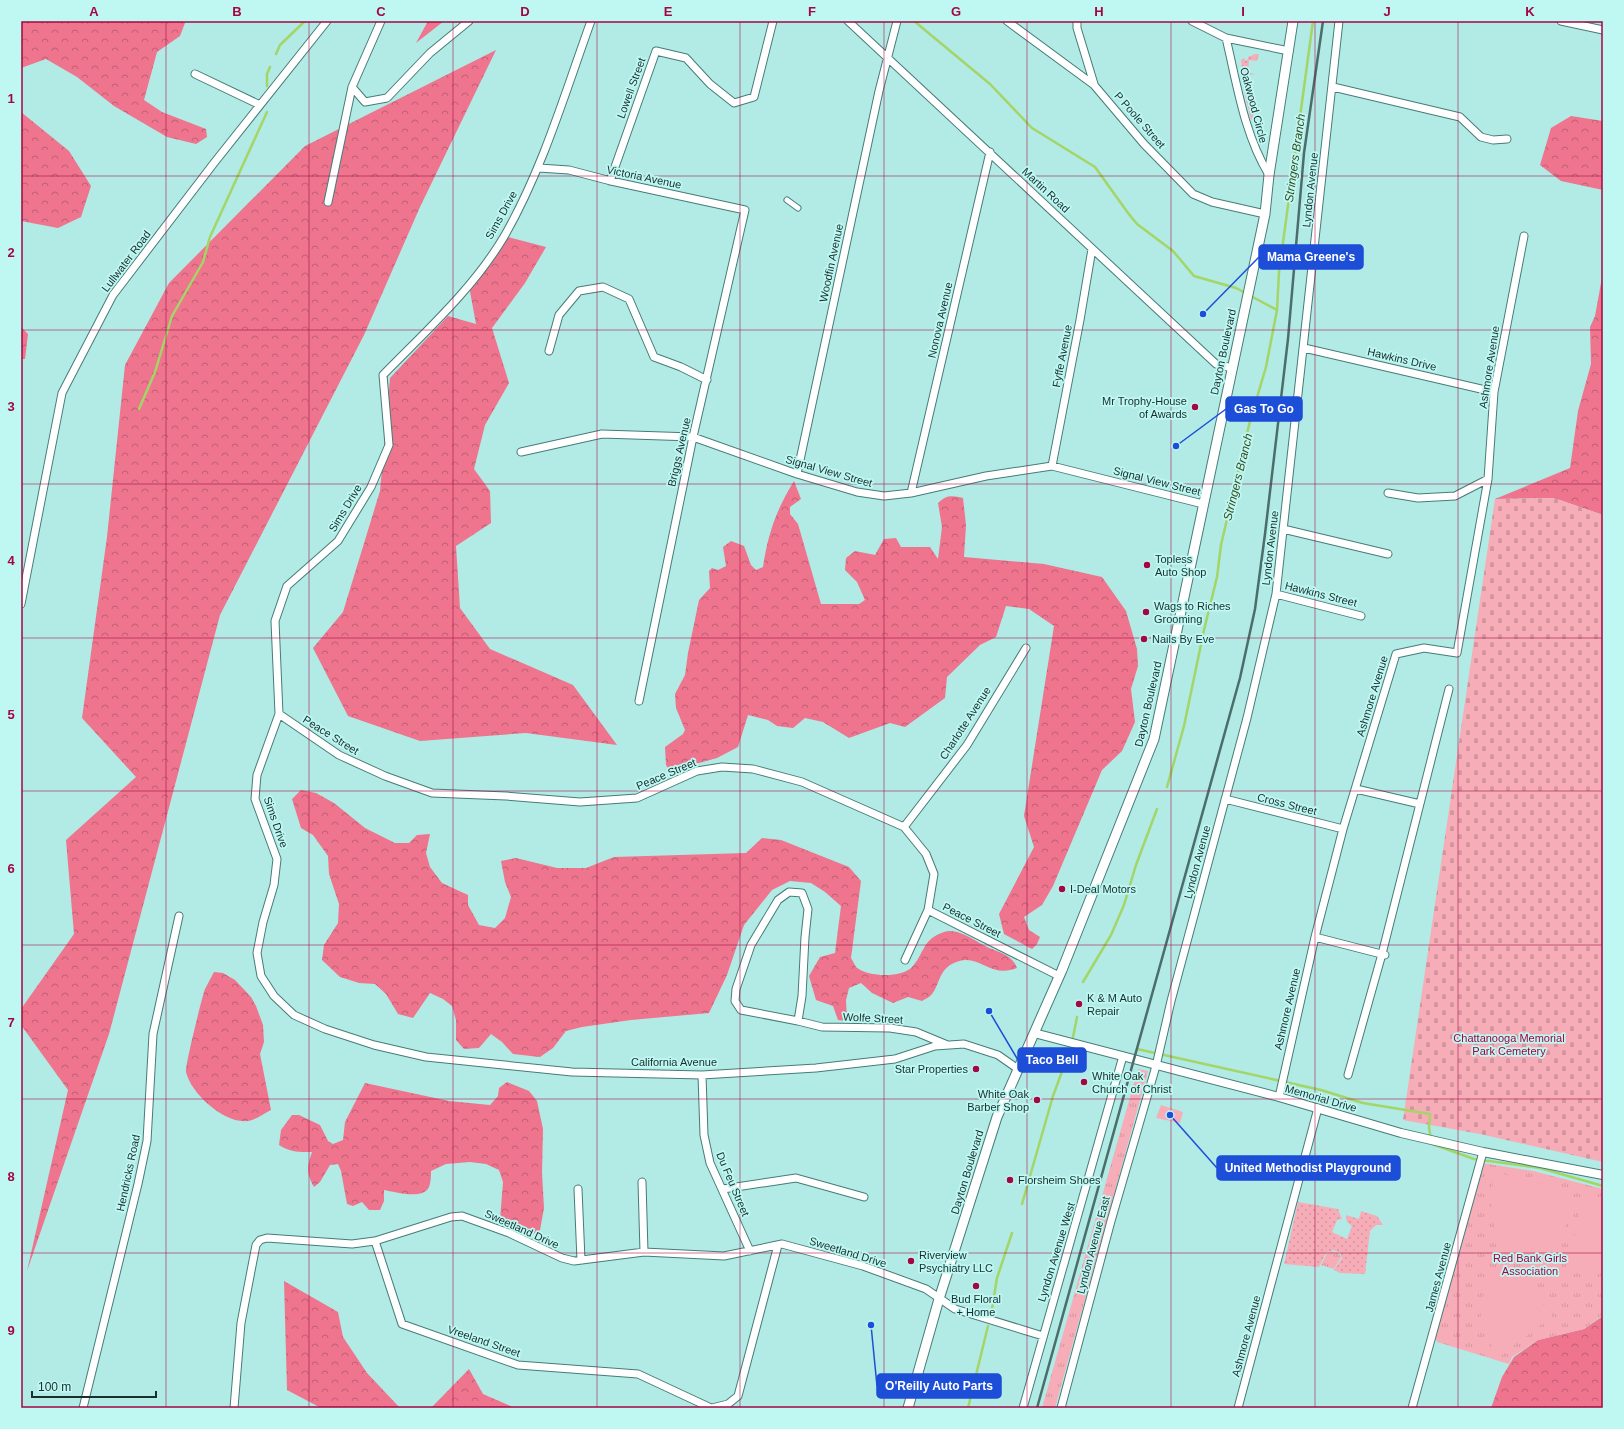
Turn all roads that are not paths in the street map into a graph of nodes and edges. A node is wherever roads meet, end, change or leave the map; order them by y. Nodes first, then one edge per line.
1 (327, 21) edge
2 (381, 21) edge
3 (469, 21) edge
4 (591, 21) edge
5 (773, 21) edge
6 (848, 21) edge
7 (897, 21) edge
8 (1007, 21) edge
9 (1077, 21) edge
10 (1192, 21) edge
11 (1293, 21) edge
12 (1340, 21) edge
13 (1561, 21) edge
14 (1603, 30) edge
15 (1226, 38) junction
16 (1289, 51) junction
17 (887, 56) junction
18 (195, 74) dead end
19 (1094, 85) junction
20 (1334, 87) junction
21 (352, 88) junction
22 (260, 105) junction
23 (1506, 139) dead end
24 (990, 152) junction
25 (539, 168) junction
26 (1269, 175) junction
27 (610, 181) junction
28 (787, 200) dead end
29 (328, 202) dead end
30 (798, 208) dead end
31 (745, 210) joint
32 (1265, 214) junction
33 (1524, 236) dead end
34 (1092, 249) junction
35 (1304, 348) junction
36 (550, 351) dead end
37 (1232, 368) junction
38 (707, 380) junction
39 (1494, 392) junction
40 (693, 437) junction
41 (520, 452) dead end
42 (1052, 466) junction
43 (797, 474) junction
44 (1488, 479) junction
45 (911, 493) junction
46 (1388, 493) dead end
47 (1204, 504) junction
48 (1283, 529) junction
49 (1388, 554) dead end
50 (23, 583) edge
51 (1276, 594) junction
52 (21, 604) edge
53 (1361, 616) dead end
54 (1026, 648) dead end
55 (1449, 689) dead end
56 (639, 701) dead end
57 (279, 714) junction
58 (1356, 789) junction
59 (1225, 800) junction
60 (1420, 804) junction
61 (904, 827) junction
62 (1344, 829) junction
63 (928, 910) junction
64 (179, 916) dead end
65 (1315, 937) junction
66 (1383, 955) junction
67 (905, 960) dead end
68 (1059, 976) junction
69 (798, 1021) junction
70 (324, 1029) joint
71 (1034, 1033) junction
72 (946, 1044) junction
73 (1123, 1056) junction
74 (1156, 1066) junction
75 (1018, 1068) junction
76 (702, 1075) junction
77 (1348, 1075) dead end
78 (1279, 1097) junction
79 (1318, 1108) junction
80 (1482, 1152) junction
81 (1603, 1175) edge
82 (642, 1182) dead end
83 (578, 1189) dead end
84 (723, 1189) junction
85 (864, 1197) dead end
86 (375, 1242) junction
87 (778, 1245) junction
88 (644, 1252) junction
89 (750, 1252) junction
90 (581, 1260) junction
91 (940, 1299) junction
92 (1042, 1336) junction
93 (82, 1408) edge
94 (234, 1408) edge
95 (712, 1408) edge
96 (908, 1408) edge
97 (1023, 1408) edge
98 (1061, 1408) edge
99 (1238, 1408) edge
100 (1412, 1408) edge

1 - 22 street, Lullwater Road
2 - 21 street
3 - 21 street
4 - 25 street, Sims Drive
5 - 27 street, Lowell Street
6 - 17 street, Martin Road
7 - 17 street, Woodfin Avenue
8 - 19 street, P Poole Street
9 - 19 street
10 - 15 street
11 - 16 main road, Dayton Boulevard
12 - 20 street, Lyndon Avenue
13 - 14 street
15 - 16 street
15 - 26 street, Oakwood Circle
16 - 26 main road, Dayton Boulevard
17 - 24 street, Martin Road
17 - 43 street, Woodfin Avenue
18 - 22 street
19 - 32 street, P Poole Street
20 - 23 street
20 - 35 street, Lyndon Avenue
21 - 29 street
22 - 50 street, Lullwater Road
24 - 34 street, Martin Road
24 - 45 street, Nonova Avenue
25 - 27 street, Victoria Avenue
25 - 57 street, Sims Drive
26 - 32 main road, Dayton Boulevard
27 - 31 street, Victoria Avenue
28 - 30 street
31 - 38 street, Briggs Avenue
32 - 37 main road, Dayton Boulevard
33 - 39 street, Ashmore Avenue
34 - 37 street, Martin Road
34 - 42 street, Fyffe Avenue
35 - 39 street, Hawkins Drive
35 - 48 street, Lyndon Avenue
36 - 38 street
37 - 47 main road, Dayton Boulevard
38 - 40 street, Briggs Avenue
39 - 44 street, Ashmore Avenue
40 - 41 street, Signal View Street
40 - 43 street, Signal View Street
40 - 56 street, Briggs Avenue
42 - 45 street, Signal View Street
42 - 47 street, Signal View Street
43 - 45 street, Signal View Street
44 - 46 street
44 - 58 street, Ashmore Avenue
47 - 68 main road, Dayton Boulevard
48 - 49 street
48 - 51 street, Lyndon Avenue
50 - 52 street, Lullwater Road
51 - 53 street, Hawkins Street
51 - 59 street, Lyndon Avenue
54 - 61 street, Charlotte Avenue
55 - 60 street
57 - 61 street, Peace Street
57 - 70 street, Sims Drive
58 - 60 street
58 - 62 street, Ashmore Avenue
59 - 62 street, Cross Street
59 - 74 street, Lyndon Avenue
60 - 66 street
61 - 63 street, Peace Street
62 - 65 street, Ashmore Avenue
63 - 67 street
63 - 68 street, Peace Street
64 - 93 street, Hendricks Road
65 - 66 street
65 - 78 street, Ashmore Avenue
66 - 77 street
68 - 71 main road, Dayton Boulevard
69 - 69 street, Wolfe Street
69 - 72 street, Wolfe Street
70 - 76 street, California Avenue
71 - 73 street, Memorial Drive
71 - 75 main road, Dayton Boulevard
72 - 75 street, California Avenue
72 - 76 street, California Avenue
73 - 74 street, Memorial Drive
73 - 92 street, Lyndon Avenue West
74 - 78 street, Memorial Drive
74 - 98 street, Lyndon Avenue East
75 - 91 main road, Dayton Boulevard
76 - 84 street, Du Feu Street
78 - 79 street, Memorial Drive
79 - 80 street, Memorial Drive
79 - 99 street, Ashmore Avenue
80 - 81 street, Memorial Drive
80 - 100 street, James Avenue
82 - 88 street
83 - 90 street
84 - 85 street
84 - 89 street, Du Feu Street
86 - 90 street, Sweetland Drive
86 - 94 street, Sweetland Drive
86 - 95 street, Vreeland Street
87 - 89 street, Sweetland Drive
87 - 91 street, Sweetland Drive
87 - 95 street, Vreeland Street
88 - 89 street, Sweetland Drive
88 - 90 street, Sweetland Drive
91 - 92 street, Sweetland Drive
91 - 96 main road, Dayton Boulevard
92 - 97 street, Lyndon Avenue West

